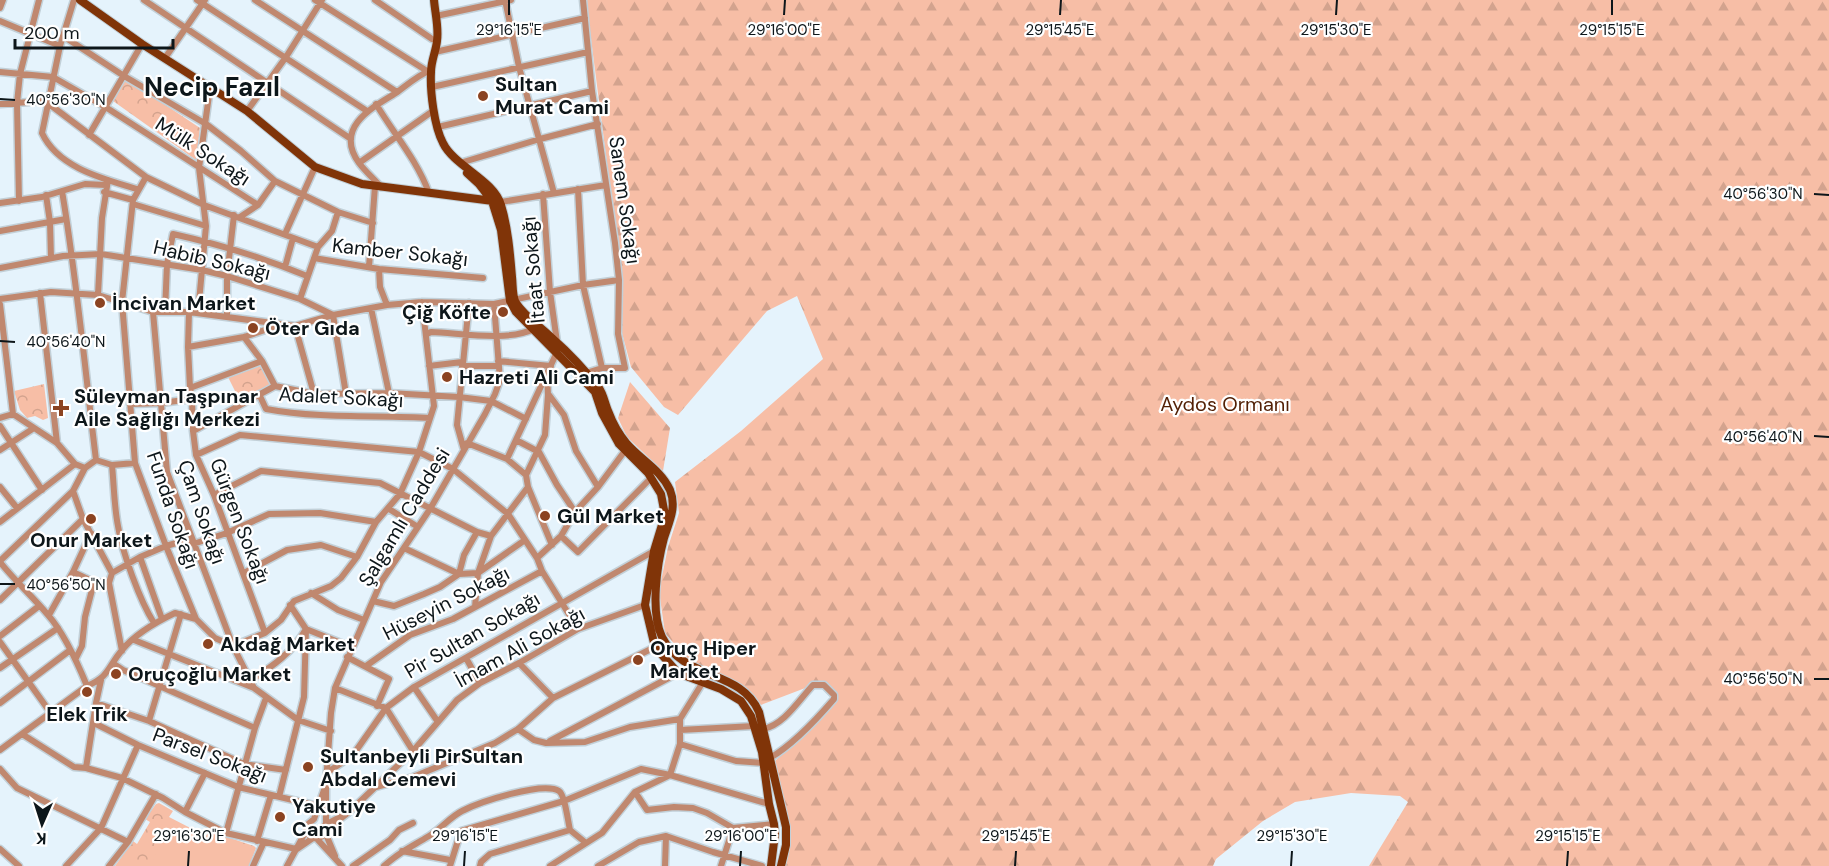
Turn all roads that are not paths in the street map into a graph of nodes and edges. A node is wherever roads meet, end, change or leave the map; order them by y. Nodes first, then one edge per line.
1 (3, 0) edge
2 (39, 0) edge
3 (74, 0) edge
4 (80, 0) edge
5 (144, 0) edge
6 (255, 0) edge
7 (375, 0) edge
8 (432, 0) edge
9 (507, 0) edge
10 (583, 0) edge
11 (202, 1) edge
12 (319, 1) edge
13 (0, 8) edge
14 (436, 16) junction
15 (585, 18) junction
16 (0, 21) edge
17 (185, 28) junction
18 (302, 31) junction
19 (30, 32) junction
20 (511, 34) junction
21 (63, 36) junction
22 (432, 39) junction
23 (142, 44) junction
24 (60, 46) junction
25 (435, 52) junction
26 (588, 52) junction
27 (286, 57) junction
28 (165, 58) junction
29 (519, 67) junction
30 (429, 71) junction
31 (0, 72) edge
32 (20, 74) junction
33 (124, 76) junction
34 (53, 77) junction
35 (267, 83) junction
36 (432, 87) junction
37 (210, 88) junction
38 (592, 91) junction
39 (397, 92) junction
40 (17, 103) junction
41 (48, 103) junction
42 (0, 104) edge
43 (376, 104) junction
44 (530, 105) junction
45 (106, 108) junction
46 (247, 111) junction
47 (367, 111) junction
48 (430, 113) junction
49 (206, 124) junction
50 (598, 124) junction
51 (438, 127) junction
52 (89, 135) junction
53 (396, 138) junction
54 (351, 139) junction
55 (540, 139) junction
56 (359, 163) junction
57 (460, 163) junction
58 (315, 167) junction
59 (199, 168) junction
60 (146, 177) junction
61 (274, 181) junction
62 (606, 185) junction
63 (106, 186) junction
64 (378, 187) junction
65 (137, 189) junction
66 (578, 189) junction
67 (62, 191) junction
68 (429, 193) junction
69 (554, 193) junction
70 (301, 194) junction
71 (543, 194) junction
72 (46, 195) junction
73 (19, 201) junction
74 (492, 201) junction
75 (0, 202) edge
76 (133, 202) junction
77 (501, 202) junction
78 (204, 205) junction
79 (258, 205) junction
80 (338, 212) junction
81 (237, 216) junction
82 (66, 219) junction
83 (50, 222) junction
84 (373, 223) junction
85 (206, 226) junction
86 (0, 231) edge
87 (285, 234) junction
88 (293, 238) junction
89 (204, 241) junction
90 (318, 247) junction
91 (230, 249) junction
92 (101, 254) junction
93 (73, 256) junction
94 (51, 258) junction
95 (127, 258) junction
96 (314, 258) junction
97 (167, 264) junction
98 (285, 267) junction
99 (369, 267) junction
100 (0, 268) edge
101 (379, 269) junction
102 (202, 270) junction
103 (227, 276) junction
104 (307, 276) junction
105 (483, 278) dead end
106 (619, 280) junction
107 (583, 285) junction
108 (40, 292) junction
109 (550, 292) junction
110 (75, 293) junction
111 (98, 295) junction
112 (0, 299) edge
113 (300, 299) junction
114 (512, 301) junction
115 (122, 302) junction
116 (422, 302) junction
117 (469, 303) junction
118 (0, 304) edge
119 (494, 304) junction
120 (387, 305) junction
121 (371, 308) junction
122 (153, 312) junction
123 (165, 312) junction
124 (189, 312) junction
125 (198, 313) junction
126 (333, 315) junction
127 (227, 317) junction
128 (280, 325) junction
129 (295, 326) junction
130 (534, 329) junction
131 (466, 333) junction
132 (427, 334) junction
133 (496, 335) junction
134 (244, 337) junction
135 (557, 342) junction
136 (188, 347) junction
137 (557, 352) junction
138 (262, 361) junction
139 (462, 364) junction
140 (498, 364) junction
141 (429, 366) junction
142 (551, 366) junction
143 (602, 368) junction
144 (586, 373) junction
145 (547, 374) junction
146 (274, 386) junction
147 (190, 388) junction
148 (388, 393) junction
149 (259, 394) junction
150 (314, 394) junction
151 (346, 394) junction
152 (433, 394) junction
153 (549, 395) junction
154 (459, 397) junction
155 (192, 399) junction
156 (491, 401) junction
157 (130, 404) junction
158 (161, 404) junction
159 (13, 414) junction
160 (0, 418) edge
161 (430, 418) junction
162 (526, 419) junction
163 (0, 426) edge
164 (34, 428) junction
165 (193, 431) junction
166 (516, 440) junction
167 (12, 443) junction
168 (57, 443) junction
169 (467, 443) junction
170 (627, 448) junction
171 (0, 450) edge
172 (464, 450) junction
173 (419, 452) junction
174 (538, 452) junction
175 (196, 455) junction
176 (507, 459) junction
177 (96, 460) junction
178 (135, 463) junction
179 (75, 464) junction
180 (112, 465) junction
181 (85, 468) junction
182 (453, 469) junction
183 (526, 475) junction
184 (651, 478) junction
185 (0, 487) edge
186 (598, 487) junction
187 (528, 488) junction
188 (42, 490) junction
189 (73, 491) junction
190 (400, 494) junction
191 (214, 495) junction
192 (431, 507) junction
193 (17, 508) junction
194 (389, 508) junction
195 (575, 512) junction
196 (508, 514) junction
197 (83, 519) junction
198 (0, 522) edge
199 (376, 522) junction
200 (418, 527) junction
201 (477, 532) junction
202 (91, 533) junction
203 (227, 533) junction
204 (491, 536) junction
205 (561, 536) junction
206 (525, 540) junction
207 (193, 544) junction
208 (552, 545) junction
209 (166, 546) junction
210 (404, 548) junction
211 (654, 551) junction
212 (140, 557) junction
213 (357, 557) junction
214 (537, 558) junction
215 (0, 562) edge
216 (129, 563) junction
217 (542, 571) junction
218 (73, 572) junction
219 (112, 573) junction
220 (244, 573) junction
221 (478, 573) junction
222 (459, 574) junction
223 (94, 582) junction
224 (109, 583) junction
225 (18, 585) junction
226 (311, 592) junction
227 (0, 600) edge
228 (373, 601) junction
229 (563, 602) junction
230 (290, 605) junction
231 (645, 605) junction
232 (39, 606) junction
233 (475, 607) junction
234 (181, 614) junction
235 (49, 615) junction
236 (162, 619) junction
237 (196, 619) junction
238 (364, 620) junction
239 (154, 624) junction
240 (58, 628) junction
241 (306, 629) junction
242 (578, 629) junction
243 (265, 633) junction
244 (0, 636) edge
245 (134, 640) junction
246 (0, 642) edge
247 (233, 646) junction
248 (351, 647) junction
249 (655, 647) junction
250 (69, 651) junction
251 (122, 651) junction
252 (170, 654) junction
253 (347, 657) junction
254 (76, 658) junction
255 (466, 658) junction
256 (12, 659) junction
257 (519, 663) junction
258 (114, 664) junction
259 (366, 666) junction
260 (0, 668) edge
261 (678, 673) junction
262 (101, 680) junction
263 (251, 680) junction
264 (28, 682) junction
265 (703, 682) junction
266 (480, 683) junction
267 (87, 686) junction
268 (161, 686) junction
269 (414, 687) junction
270 (254, 688) junction
271 (335, 688) junction
272 (266, 698) junction
273 (553, 698) junction
274 (0, 703) edge
275 (96, 703) junction
276 (377, 705) junction
277 (386, 708) junction
278 (50, 712) junction
279 (680, 719) junction
280 (298, 720) junction
281 (149, 722) junction
282 (438, 722) junction
283 (94, 723) junction
284 (754, 726) junction
285 (255, 728) junction
286 (518, 729) junction
287 (763, 729) junction
288 (680, 730) junction
289 (331, 731) junction
290 (22, 734) junction
291 (546, 742) junction
292 (680, 744) junction
293 (138, 745) junction
294 (0, 750) edge
295 (413, 751) junction
296 (767, 761) junction
297 (244, 764) junction
298 (86, 768) junction
299 (0, 769) edge
300 (286, 770) junction
301 (205, 772) junction
302 (327, 772) junction
303 (670, 775) junction
304 (122, 778) junction
305 (326, 783) junction
306 (238, 787) junction
307 (373, 788) junction
308 (635, 792) junction
309 (156, 794) junction
310 (271, 795) junction
311 (279, 797) junction
312 (564, 801) junction
313 (768, 804) junction
314 (318, 806) junction
315 (185, 812) junction
316 (314, 819) junction
317 (413, 823) dead end
318 (774, 824) junction
319 (101, 828) junction
320 (325, 828) junction
321 (733, 828) junction
322 (570, 830) junction
323 (306, 831) junction
324 (226, 833) junction
325 (666, 836) junction
326 (315, 839) junction
327 (261, 841) junction
328 (128, 842) junction
329 (586, 843) junction
330 (0, 849) edge
331 (296, 849) junction
332 (402, 851) junction
333 (723, 855) junction
334 (335, 857) junction
335 (450, 863) edge
336 (17, 865) edge
337 (66, 866) edge
338 (109, 866) edge
339 (253, 866) edge
340 (287, 866) edge
341 (342, 866) edge
342 (353, 866) edge
343 (384, 866) edge
344 (480, 866) edge
345 (550, 866) edge
346 (598, 866) edge
347 (664, 866) edge
348 (721, 866) edge
349 (762, 866) edge
350 (771, 866) edge
351 (781, 866) edge

1 - 13 street
2 - 19 street
3 - 21 street
4 - 23 main road
5 - 17 street
6 - 18 street
7 - 22 street
8 - 14 main road
8 - 22 main road
9 - 14 street
9 - 20 street
10 - 15 street, Sanem Sokağı
11 - 17 street
11 - 27 street
12 - 18 street
12 - 30 street
14 - 25 main road
15 - 20 street
15 - 26 street, Sanem Sokağı
16 - 19 street
17 - 28 street
17 - 35 street
18 - 27 street
18 - 39 street
19 - 24 street
19 - 32 street
20 - 25 street
20 - 29 street
21 - 24 street
21 - 33 street
22 - 30 main road
23 - 28 main road
23 - 33 street
24 - 34 street
25 - 30 main road
26 - 29 street
26 - 38 street, Sanem Sokağı
27 - 35 street
27 - 47 street
28 - 37 main road
29 - 36 street
29 - 44 street
30 - 36 main road
30 - 39 street
30 - 48 main road
31 - 32 street, Mülk Sokağı
32 - 34 street, Mülk Sokağı
32 - 40 street
33 - 45 street
33 - 49 street
34 - 41 street
34 - 45 street, Mülk Sokağı
35 - 46 street
35 - 54 street
36 - 51 main road
37 - 46 main road
37 - 49 street
38 - 44 street
38 - 50 street, Sanem Sokağı
39 - 43 street
40 - 41 street
40 - 42 street
40 - 73 street
41 - 52 street
41 - 63 street
43 - 47 street
43 - 53 street
44 - 51 street
44 - 55 street
45 - 52 street
45 - 59 street, Mülk Sokağı
46 - 58 main road
47 - 54 street
48 - 53 street
48 - 74 main road
49 - 59 street
49 - 61 street
50 - 55 street
50 - 62 street, Sanem Sokağı
51 - 57 main road
52 - 60 street
53 - 56 street
53 - 68 street
54 - 56 street
55 - 57 street
55 - 69 street
56 - 64 street
57 - 77 main road
58 - 64 main road
58 - 70 street
59 - 78 street
59 - 79 street, Mülk Sokağı
60 - 65 street, Funda Sokağı
60 - 78 street
61 - 70 street
61 - 79 street
62 - 66 street
62 - 106 street, Sanem Sokağı
63 - 65 street
63 - 67 street
63 - 76 street
63 - 92 street
64 - 68 main road
64 - 84 street
65 - 76 street, Funda Sokağı
66 - 69 street
66 - 107 street
67 - 72 street
67 - 82 street
68 - 74 main road
69 - 71 street
70 - 80 street
70 - 87 street
71 - 77 street
71 - 109 street, İtaat Sokağı
72 - 73 street
72 - 83 street
73 - 75 street
74 - 77 main road
74 - 114 main road
76 - 85 street
76 - 95 street, Funda Sokağı
77 - 114 main road
78 - 81 street
78 - 85 street
79 - 81 street
80 - 84 street
80 - 90 street
81 - 87 street
81 - 91 street
82 - 83 street
82 - 93 street
83 - 86 street
83 - 94 street
84 - 99 street
85 - 89 street
87 - 88 street
88 - 90 street
88 - 98 street
89 - 91 street
89 - 97 street
89 - 102 street
90 - 96 street
91 - 98 street
91 - 103 street
92 - 93 street, Habib Sokağı
92 - 95 street, Habib Sokağı
92 - 111 street
93 - 94 street, Habib Sokağı
93 - 110 street
94 - 100 street, Habib Sokağı
95 - 97 street, Habib Sokağı
95 - 115 street, Funda Sokağı
96 - 99 street, Kamber Sokağı
96 - 104 street
97 - 102 street, Habib Sokağı
97 - 123 street
98 - 104 street
99 - 101 street, Kamber Sokağı
101 - 105 street, Kamber Sokağı
101 - 120 street
102 - 103 street, Habib Sokağı
102 - 125 street
103 - 113 street, Habib Sokağı
103 - 127 street
104 - 113 street
106 - 107 street
106 - 143 street, Sanem Sokağı
107 - 109 street
107 - 143 street
108 - 110 street
108 - 112 street
108 - 168 street
109 - 114 street
109 - 135 street, İtaat Sokağı
110 - 111 street
110 - 177 street
111 - 115 street
113 - 126 street, Habib Sokağı
114 - 119 street
114 - 130 main road
114 - 135 main road
115 - 122 street
115 - 157 street, Funda Sokağı
116 - 117 street
116 - 120 street
116 - 132 street
117 - 119 street
117 - 131 street
118 - 159 street
119 - 133 street, Şalgamlı Caddesi
120 - 121 street
121 - 126 street
121 - 148 street
122 - 123 street
122 - 158 street, Çam Sokağı
123 - 124 street
124 - 125 street
124 - 136 street, Gürgen Sokağı
125 - 127 street
126 - 129 street
126 - 151 street
127 - 128 street
128 - 129 street
128 - 134 street
129 - 150 street
130 - 133 street
130 - 137 main road
131 - 132 street
131 - 133 street
131 - 139 street
132 - 141 street
133 - 140 street, Şalgamlı Caddesi
134 - 136 street
134 - 138 street
135 - 144 main road
136 - 147 street, Gürgen Sokağı
137 - 142 street
137 - 170 main road
138 - 146 street
138 - 147 street
139 - 140 street
139 - 141 street
139 - 154 street
140 - 142 street
140 - 156 street, Şalgamlı Caddesi
141 - 152 street
142 - 145 street
143 - 144 street
144 - 170 main road
145 - 153 street
145 - 162 street
146 - 149 street
146 - 150 street
147 - 155 street, Gürgen Sokağı
148 - 151 street
148 - 152 street
149 - 161 street, Adalet Sokağı
149 - 165 street
150 - 151 street
152 - 154 street
152 - 161 street
153 - 174 street
153 - 186 street
154 - 156 street
154 - 172 street
155 - 158 street
155 - 165 street, Gürgen Sokağı
156 - 162 street
156 - 169 street, Şalgamlı Caddesi
157 - 158 street
157 - 178 street, Funda Sokağı
158 - 207 street, Çam Sokağı
159 - 160 street
159 - 164 street
161 - 173 street
162 - 166 street
163 - 167 street
164 - 167 street
164 - 168 street
165 - 175 street, Gürgen Sokağı
166 - 174 street
166 - 176 street
167 - 171 street
167 - 188 street
168 - 179 street
169 - 172 street, Şalgamlı Caddesi
169 - 176 street
170 - 184 main road
170 - 186 street
170 - 287 main road
172 - 182 street, Şalgamlı Caddesi
173 - 175 street
173 - 182 street
173 - 190 street
174 - 183 street
174 - 195 street
175 - 191 street, Gürgen Sokağı
176 - 183 street
177 - 180 street
177 - 181 street
178 - 180 street
178 - 209 street, Funda Sokağı
179 - 181 street
179 - 188 street
180 - 216 street
181 - 189 street
182 - 192 street, Şalgamlı Caddesi
182 - 196 street
183 - 187 street
184 - 205 street
184 - 211 main road
185 - 193 street
186 - 195 street
187 - 196 street
187 - 208 street
188 - 193 street
189 - 197 street
189 - 215 street
190 - 191 street
190 - 192 street
190 - 194 street
191 - 203 street, Gürgen Sokağı
192 - 200 street, Şalgamlı Caddesi
192 - 201 street
193 - 198 street
194 - 199 street
194 - 200 street
195 - 205 street
196 - 204 street
196 - 206 street
197 - 202 street
197 - 225 street
199 - 203 street
199 - 213 street
200 - 210 street, Şalgamlı Caddesi
201 - 204 street
201 - 222 street
202 - 218 street
202 - 219 street
203 - 207 street
203 - 220 street, Gürgen Sokağı
204 - 221 street
205 - 208 street
206 - 214 street
206 - 221 street
207 - 209 street
207 - 247 street, Çam Sokağı
208 - 214 street
209 - 212 street
209 - 237 street, Funda Sokağı
210 - 222 street
210 - 228 street, Şalgamlı Caddesi
211 - 229 street, Pir Sultan Sokağı
211 - 231 main road
212 - 216 street
212 - 236 street
213 - 220 street
213 - 226 street
214 - 217 street
215 - 225 street
216 - 219 street
216 - 239 street
217 - 229 street
217 - 233 street, Hüseyin Sokağı
218 - 223 street
218 - 235 street
219 - 224 street
220 - 243 street, Gürgen Sokağı
221 - 222 street
221 - 233 street
222 - 228 street
223 - 224 street
223 - 254 street
224 - 251 street
225 - 227 street
225 - 232 street
226 - 230 street
226 - 238 street
228 - 238 street, Şalgamlı Caddesi
229 - 242 street
229 - 255 street, Pir Sultan Sokağı
230 - 241 street
230 - 243 street
231 - 242 street, İmam Ali Sokağı
231 - 249 main road
232 - 235 street
232 - 244 street
233 - 259 street, Hüseyin Sokağı
234 - 236 street
234 - 237 street
234 - 252 street
235 - 240 street
236 - 239 street
237 - 247 street
238 - 248 street, Şalgamlı Caddesi
239 - 245 street
240 - 250 street
240 - 256 street
241 - 248 street
241 - 263 street
241 - 280 street
242 - 257 street, İmam Ali Sokağı
243 - 247 street
245 - 251 street
245 - 252 street
246 - 256 street
247 - 263 street, Çam Sokağı
248 - 253 street, Şalgamlı Caddesi
249 - 261 main road
249 - 273 street
250 - 254 street
250 - 264 street
251 - 258 street
252 - 268 street
252 - 270 street
253 - 259 street
253 - 271 street, Şalgamlı Caddesi
254 - 267 street
255 - 266 street
255 - 269 street, Pir Sultan Sokağı
256 - 260 street
256 - 264 street
257 - 266 street, İmam Ali Sokağı
257 - 273 street
258 - 262 street
258 - 268 street
259 - 276 street
261 - 265 main road
261 - 291 street
262 - 267 street
262 - 275 street
263 - 270 street, Çam Sokağı
264 - 274 street
264 - 278 street
265 - 279 street
265 - 284 main road
266 - 282 street, İmam Ali Sokağı
267 - 278 street
268 - 281 street
268 - 285 street
269 - 277 street, Pir Sultan Sokağı
269 - 282 street
270 - 272 street
271 - 276 street
271 - 289 street, Şalgamlı Caddesi
272 - 280 street
272 - 285 street
273 - 286 street
275 - 281 street
275 - 283 street
276 - 277 street
277 - 295 street
277 - 302 street, Pir Sultan Sokağı
278 - 290 street
279 - 288 street
279 - 291 street
280 - 289 street
280 - 300 street
281 - 297 street
282 - 295 street, İmam Ali Sokağı
283 - 293 street, Parsel Sokağı
283 - 298 street
284 - 288 street
284 - 296 main road
285 - 297 street
286 - 291 street
286 - 307 street
287 - 296 main road
287 - 296 street
288 - 292 street
289 - 302 street, Şalgamlı Caddesi
290 - 294 street
290 - 298 street
292 - 296 street
292 - 303 street
293 - 301 street, Parsel Sokağı
293 - 304 street
295 - 307 street, İmam Ali Sokağı
296 - 313 main road
296 - 351 main road
297 - 300 street
297 - 306 street
298 - 304 street
299 - 319 street
300 - 311 street
301 - 306 street, Parsel Sokağı
301 - 315 street
302 - 305 street, Şalgamlı Caddesi
303 - 308 street
303 - 312 street
303 - 313 street
304 - 309 street
304 - 319 street
305 - 314 street
305 - 320 street
306 - 310 street, Parsel Sokağı
306 - 324 street
307 - 320 street, İmam Ali Sokağı
308 - 321 street
308 - 329 street
309 - 315 street
309 - 328 street
310 - 311 street, Parsel Sokağı
310 - 327 street
311 - 314 street, Parsel Sokağı
312 - 322 street
312 - 332 street
312 - 335 street
313 - 318 main road
314 - 316 street
315 - 324 street
316 - 320 street
316 - 323 street
317 - 342 street
318 - 321 street
318 - 350 main road
319 - 328 street
319 - 337 street
320 - 326 street
320 - 334 street
321 - 333 street
322 - 329 street
322 - 344 street
323 - 326 street
323 - 331 street
324 - 327 street
325 - 333 street
325 - 346 street
325 - 347 street
326 - 331 street
326 - 334 street
327 - 331 street
327 - 339 street
328 - 338 street
329 - 345 street
330 - 336 street
331 - 340 street
332 - 335 street
332 - 343 street
333 - 348 street
333 - 349 street
334 - 341 street

